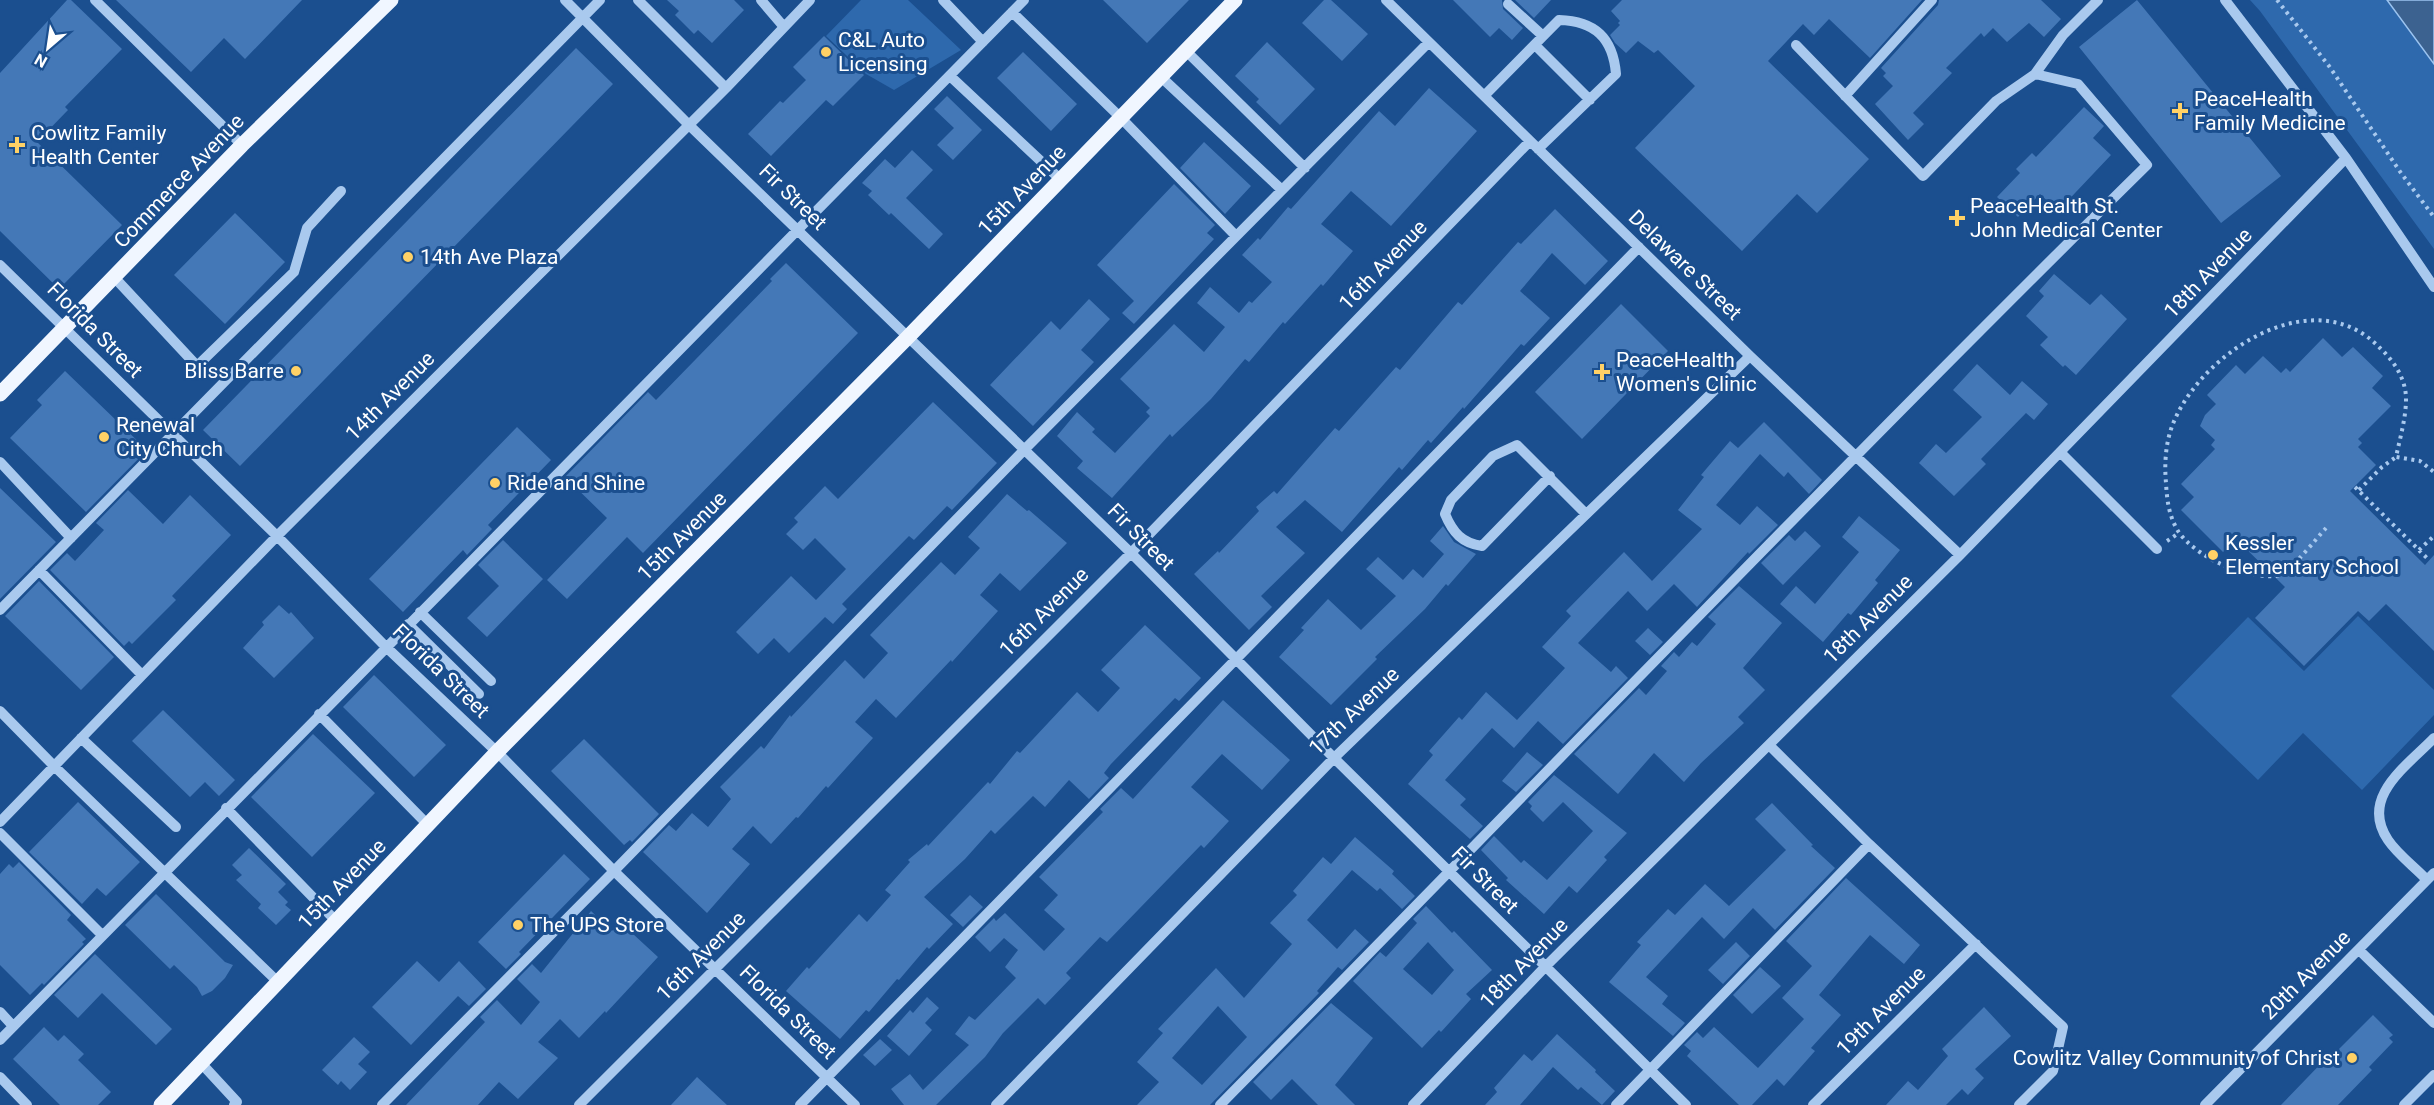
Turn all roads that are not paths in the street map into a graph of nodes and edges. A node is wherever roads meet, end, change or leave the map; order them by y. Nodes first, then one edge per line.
1 (95, 0) edge
2 (391, 0) edge
3 (565, 0) edge
4 (600, 0) edge
5 (638, 0) edge
6 (761, 0) edge
7 (810, 0) edge
8 (943, 0) edge
9 (1024, 0) edge
10 (1235, 0) edge
11 (1386, 0) edge
12 (1932, 0) edge
13 (2098, 0) edge
14 (2225, 0) edge
15 (1508, 4) dead end
16 (1012, 12) junction
17 (583, 17) junction
18 (784, 27) junction
19 (1543, 36) junction
20 (983, 42) junction
21 (1429, 42) junction
22 (1535, 45) junction
23 (1796, 45) dead end
24 (1185, 51) junction
25 (2035, 74) junction
26 (950, 75) junction
27 (1161, 77) junction
28 (726, 88) junction
29 (1484, 96) junction
30 (1845, 96) junction
31 (1590, 100) junction
32 (1121, 118) junction
33 (689, 125) junction
34 (242, 145) junction
35 (1534, 145) junction
36 (2346, 158) junction
37 (1305, 168) junction
38 (1060, 180) junction
39 (1282, 190) junction
40 (341, 191) dead end
41 (799, 229) junction
42 (1236, 237) junction
43 (1639, 247) junction
44 (0, 265) edge
45 (114, 277) junction
46 (2434, 287) edge
47 (65, 328) junction
48 (908, 337) junction
49 (1750, 356) junction
50 (0, 394) edge
51 (172, 435) junction
52 (1024, 450) junction
53 (2060, 453) junction
54 (1856, 455) junction
55 (0, 462) edge
56 (1550, 476) junction
57 (1586, 514) junction
58 (277, 536) junction
59 (71, 538) junction
60 (2157, 549) dead end
61 (1131, 553) junction
62 (1960, 555) junction
63 (39, 570) junction
64 (0, 610) edge
65 (420, 612) junction
66 (408, 624) junction
67 (385, 646) junction
68 (1236, 659) junction
69 (142, 675) junction
70 (491, 681) dead end
71 (479, 694) dead end
72 (0, 711) edge
73 (319, 714) junction
74 (81, 738) junction
75 (2434, 738) edge
76 (1769, 746) junction
77 (497, 752) junction
78 (1334, 758) junction
79 (54, 766) junction
80 (226, 808) junction
81 (0, 822) edge
82 (428, 825) junction
83 (176, 827) dead end
84 (0, 833) edge
85 (1869, 844) junction
86 (164, 872) junction
87 (614, 872) junction
88 (1449, 873) junction
89 (2431, 876) edge
90 (336, 921) junction
91 (102, 935) junction
92 (1976, 944) junction
93 (2359, 950) junction
94 (1545, 968) junction
95 (716, 969) junction
96 (278, 982) junction
97 (0, 1012) edge
98 (2434, 1023) edge
99 (13, 1026) junction
100 (0, 1040) edge
101 (201, 1063) junction
102 (1651, 1070) junction
103 (2434, 1074) edge
104 (0, 1077) edge
105 (827, 1078) junction
106 (236, 1104) edge
107 (27, 1105) edge
108 (161, 1105) edge
109 (382, 1105) edge
110 (579, 1105) edge
111 (800, 1105) edge
112 (855, 1105) edge
113 (996, 1105) edge
114 (1220, 1105) edge
115 (1413, 1105) edge
116 (1616, 1105) edge
117 (1686, 1105) edge
118 (1813, 1105) edge
119 (2019, 1105) edge
120 (2205, 1105) edge
121 (2404, 1105) edge

1 - 34 street
2 - 34 main road, Commerce Avenue
3 - 17 street, Fir Street
4 - 17 street
5 - 28 street
6 - 18 street
7 - 18 street, 14th Avenue
8 - 20 street
9 - 16 street
10 - 24 main road, 15th Avenue
11 - 21 street, Delaware Street
12 - 30 street
13 - 25 street
14 - 36 street
15 - 19 street
16 - 20 street
16 - 32 street
17 - 33 street, Fir Street
17 - 51 street
18 - 28 street, 14th Avenue
19 - 22 street
19 - 31 street, 16th Avenue
20 - 26 street
21 - 29 street, Delaware Street
21 - 37 street
22 - 29 street
22 - 31 street
23 - 30 street
24 - 27 main road, 15th Avenue
24 - 37 street
25 - 30 street
25 - 54 street
26 - 38 street
26 - 41 street
27 - 32 main road, 15th Avenue
27 - 39 street
28 - 33 street, 14th Avenue
29 - 35 street, Delaware Street
31 - 35 street, 16th Avenue
32 - 38 main road, 15th Avenue
32 - 42 street
33 - 41 street, Fir Street
33 - 58 street, 14th Avenue
34 - 45 main road, Commerce Avenue
35 - 43 street, Delaware Street
35 - 61 street, 16th Avenue
36 - 46 street
36 - 53 street, 18th Avenue
37 - 39 street
38 - 48 main road, 15th Avenue
39 - 42 street
40 - 45 street
41 - 48 street, Fir Street
41 - 65 street
42 - 52 street
43 - 49 street, Delaware Street
43 - 68 street
44 - 47 street, Florida Street
45 - 47 main road, Commerce Avenue
47 - 50 main road, Commerce Avenue
47 - 51 street, Florida Street
48 - 52 street, Fir Street
48 - 77 main road, 15th Avenue
49 - 54 street, Delaware Street
49 - 57 street, 17th Avenue
51 - 58 street, Florida Street
51 - 59 street
52 - 61 street, Fir Street
52 - 87 street
53 - 60 street
53 - 62 street, 18th Avenue
54 - 62 street, Delaware Street
54 - 88 street
55 - 59 street
56 - 56 street
56 - 57 street
57 - 78 street, 17th Avenue
58 - 67 street, Florida Street
58 - 69 street, 14th Avenue
59 - 63 street
61 - 68 street, Fir Street
61 - 95 street, 16th Avenue
62 - 76 street, 18th Avenue
63 - 64 street
63 - 69 street
65 - 66 street
65 - 70 street
66 - 67 street
66 - 71 street
67 - 73 street
67 - 77 street, Florida Street
68 - 78 street, Fir Street
68 - 105 street
69 - 74 street, 14th Avenue
72 - 79 street
73 - 80 street
73 - 82 street
74 - 79 street, 14th Avenue
74 - 83 street
75 - 89 street
76 - 85 street
76 - 94 street, 18th Avenue
77 - 82 main road, 15th Avenue
77 - 87 street, Florida Street
78 - 88 street, Fir Street
78 - 113 street, 17th Avenue
79 - 81 street, 14th Avenue
79 - 86 street
80 - 86 street
80 - 90 street
82 - 90 main road, 15th Avenue
84 - 91 street
85 - 92 street
85 - 102 street
86 - 91 street
86 - 96 street
87 - 95 street, Florida Street
87 - 109 street
88 - 94 street, Fir Street
88 - 114 street
89 - 93 street, 20th Avenue
90 - 96 main road, 15th Avenue
91 - 99 street
92 - 118 street, 19th Avenue
92 - 119 street
93 - 98 street
93 - 120 street, 20th Avenue
94 - 102 street, Fir Street
94 - 115 street, 18th Avenue
95 - 105 street, Florida Street
95 - 110 street, 16th Avenue
96 - 101 main road, 15th Avenue
97 - 99 street
99 - 100 street
101 - 106 street
101 - 108 main road, 15th Avenue
102 - 116 street
102 - 117 street, Fir Street
103 - 121 street
104 - 107 street
105 - 111 street
105 - 112 street, Florida Street

